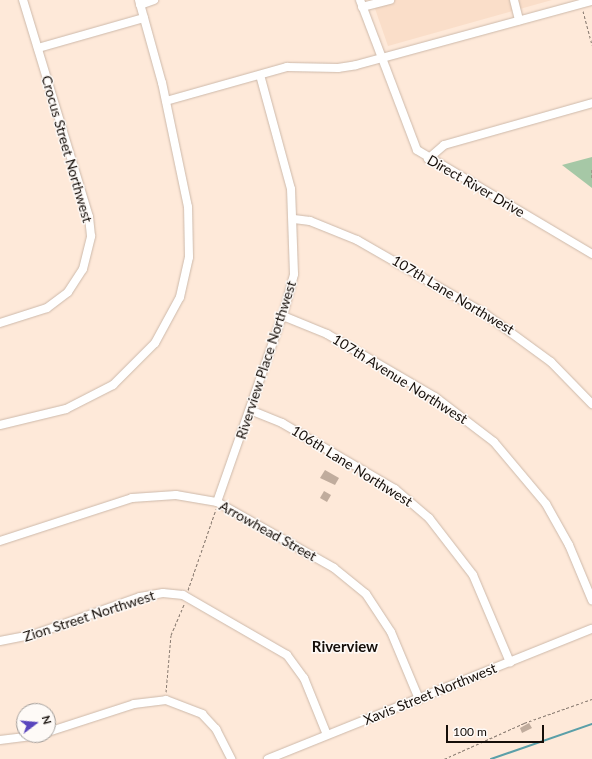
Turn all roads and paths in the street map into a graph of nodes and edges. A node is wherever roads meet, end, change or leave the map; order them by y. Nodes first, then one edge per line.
1 (23, 0) edge
2 (154, 0) edge
3 (390, 0) edge
4 (514, 0) edge
5 (592, 0) edge
6 (139, 2) edge
7 (361, 4) edge
8 (582, 9) dead end
9 (144, 18) junction
10 (519, 20) junction
11 (592, 45) edge
12 (38, 48) junction
13 (381, 58) junction
14 (260, 75) junction
15 (166, 101) junction
16 (592, 103) edge
17 (428, 158) junction
18 (592, 169) edge
19 (592, 178) edge
20 (294, 219) junction
21 (592, 254) edge
22 (283, 316) junction
23 (0, 323) edge
24 (592, 404) edge
25 (250, 410) junction
26 (0, 426) edge
27 (217, 505) junction
28 (0, 541) edge
29 (188, 592) dead end
30 (185, 600) dead end
31 (592, 600) edge
32 (592, 628) edge
33 (0, 641) edge
34 (510, 662) junction
35 (166, 694) dead end
36 (418, 699) junction
37 (592, 699) edge
38 (56, 729) edge
39 (328, 735) junction
40 (16, 738) edge
41 (0, 740) edge
42 (231, 759) edge
43 (268, 759) edge
44 (444, 759) edge

1 - 12 street, Crocus Street Northwest
2 - 6 street
3 - 7 street
4 - 10 street
5 - 10 street
6 - 9 street
7 - 13 street, Direct River Drive
8 - 11 path
9 - 12 street
9 - 15 street
10 - 13 street
12 - 23 street, Crocus Street Northwest
13 - 14 street
13 - 17 street, Direct River Drive
14 - 15 street
14 - 20 street, Riverview Place Northwest
15 - 26 street
16 - 17 street
17 - 21 street, Direct River Drive
18 - 19 path
20 - 22 street, Riverview Place Northwest
20 - 24 street, 107th Lane Northwest
22 - 25 street, Riverview Place Northwest
22 - 31 street, 107th Avenue Northwest
25 - 27 street, Riverview Place Northwest
25 - 34 street, 106th Lane Northwest
27 - 28 street, Arrowhead Street
27 - 29 path
27 - 36 street, Arrowhead Street
30 - 35 path
32 - 34 street, Xavis Street Northwest
33 - 39 street, Zion Street Northwest
34 - 36 street, Xavis Street Northwest
36 - 39 street, Xavis Street Northwest
37 - 44 path
38 - 42 street
39 - 43 street, Xavis Street Northwest
40 - 41 street

